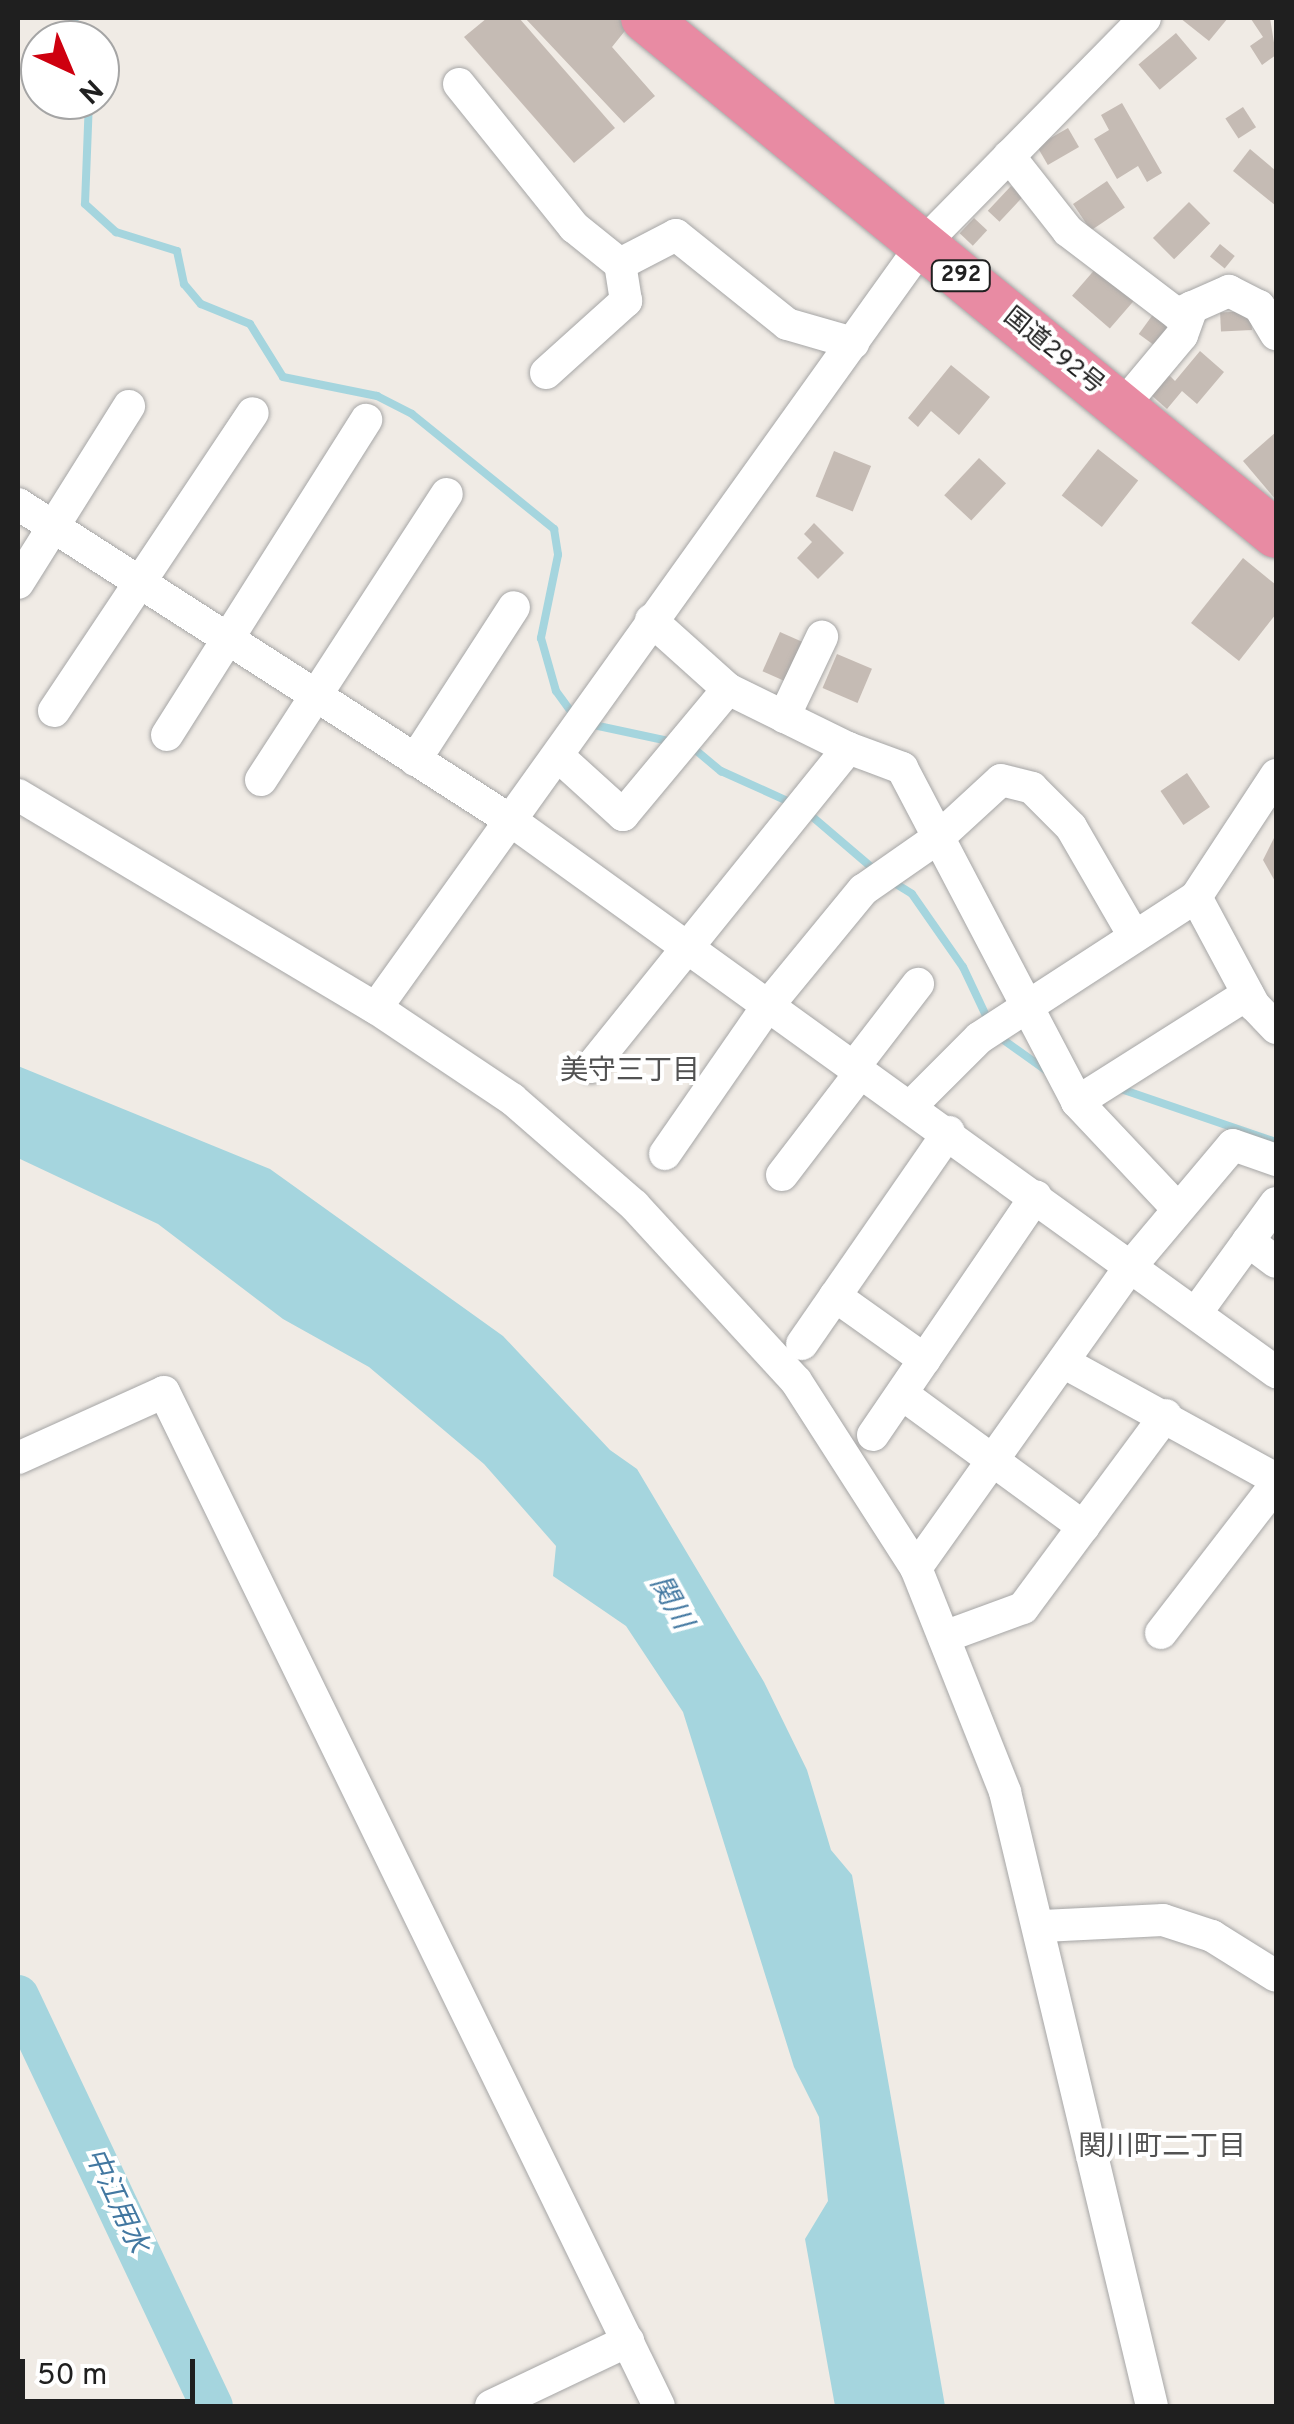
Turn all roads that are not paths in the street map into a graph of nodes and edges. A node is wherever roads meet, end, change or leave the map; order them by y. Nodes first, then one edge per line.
1 (645, 18) edge
2 (1144, 18) edge
3 (459, 84) dead end
4 (1009, 156) junction
5 (922, 244) junction
6 (620, 264) junction
7 (1192, 308) junction
8 (1276, 334) edge
9 (853, 343) junction
10 (546, 373) dead end
11 (128, 406) dead end
12 (1121, 408) junction
13 (253, 413) dead end
14 (366, 420) dead end
15 (447, 494) dead end
16 (18, 504) edge
17 (52, 526) junction
18 (1276, 534) edge
19 (139, 582) junction
20 (18, 583) edge
21 (514, 607) dead end
22 (651, 620) junction
23 (822, 637) dead end
24 (225, 638) junction
25 (728, 689) junction
26 (316, 696) junction
27 (54, 711) dead end
28 (784, 717) junction
29 (166, 735) dead end
30 (848, 748) junction
31 (558, 756) junction
32 (415, 760) junction
33 (1276, 775) edge
34 (262, 780) dead end
35 (18, 796) edge
36 (513, 822) junction
37 (939, 837) junction
38 (1196, 896) junction
39 (1134, 936) junction
40 (681, 946) junction
41 (918, 984) dead end
42 (1248, 994) junction
43 (1026, 1006) junction
44 (376, 1008) junction
45 (766, 1008) junction
46 (1276, 1028) edge
47 (591, 1067) dead end
48 (857, 1070) junction
49 (1077, 1102) junction
50 (912, 1105) junction
51 (949, 1132) junction
52 (665, 1154) dead end
53 (1276, 1160) edge
54 (782, 1176) dead end
55 (1036, 1196) junction
56 (1276, 1202) edge
57 (1178, 1209) junction
58 (1248, 1241) junction
59 (1276, 1262) edge
60 (1131, 1266) junction
61 (836, 1296) junction
62 (1196, 1313) junction
63 (802, 1344) dead end
64 (925, 1360) junction
65 (1062, 1362) junction
66 (1276, 1372) edge
67 (902, 1394) junction
68 (1166, 1415) junction
69 (874, 1435) dead end
70 (18, 1458) edge
71 (992, 1462) junction
72 (1276, 1481) edge
73 (1084, 1527) junction
74 (916, 1568) junction
75 (1161, 1633) dead end
76 (944, 1637) junction
77 (1043, 1926) junction
78 (1276, 1976) edge
79 (628, 2341) junction
80 (491, 2406) edge
81 (659, 2406) edge
82 (1152, 2406) edge

1 - 5 highway, 国道292号 / 292
2 - 4 street
3 - 6 street
4 - 5 street
4 - 7 street
5 - 9 street
5 - 12 highway, 国道292号 / 292
6 - 9 street
6 - 10 street
7 - 8 street
7 - 12 street
9 - 22 street
11 - 17 street
12 - 18 highway, 国道292号 / 292
13 - 19 street
14 - 24 street
15 - 26 street
16 - 17 street
17 - 19 street
17 - 20 street
19 - 24 street
19 - 27 street
21 - 32 street
22 - 25 street
22 - 31 street
23 - 28 street
24 - 26 street
24 - 29 street
25 - 28 street
25 - 31 street
26 - 32 street
26 - 34 street
28 - 30 street
30 - 37 street
30 - 40 street
31 - 36 street
32 - 36 street
33 - 38 street
35 - 44 street
36 - 40 street
36 - 44 street
37 - 39 street
37 - 43 street
37 - 45 street
38 - 39 street
38 - 42 street
39 - 43 street
40 - 45 street
40 - 47 street
41 - 48 street
42 - 46 street
42 - 49 street
43 - 49 street
43 - 50 street
44 - 74 street
45 - 48 street
45 - 52 street
48 - 50 street
48 - 54 street
49 - 57 street
50 - 51 street
51 - 55 street
51 - 61 street
53 - 57 street
55 - 60 street
55 - 64 street
56 - 58 street
57 - 60 street
58 - 59 street
58 - 62 street
60 - 62 street
60 - 65 street
61 - 63 street
61 - 64 street
62 - 66 street
64 - 67 street
65 - 68 street
65 - 71 street
67 - 69 street
67 - 71 street
68 - 72 street
68 - 73 street
70 - 79 street
71 - 73 street
71 - 74 street
72 - 75 street
73 - 76 street
74 - 76 street
76 - 77 street
77 - 78 street
77 - 82 street
79 - 80 street
79 - 81 street

